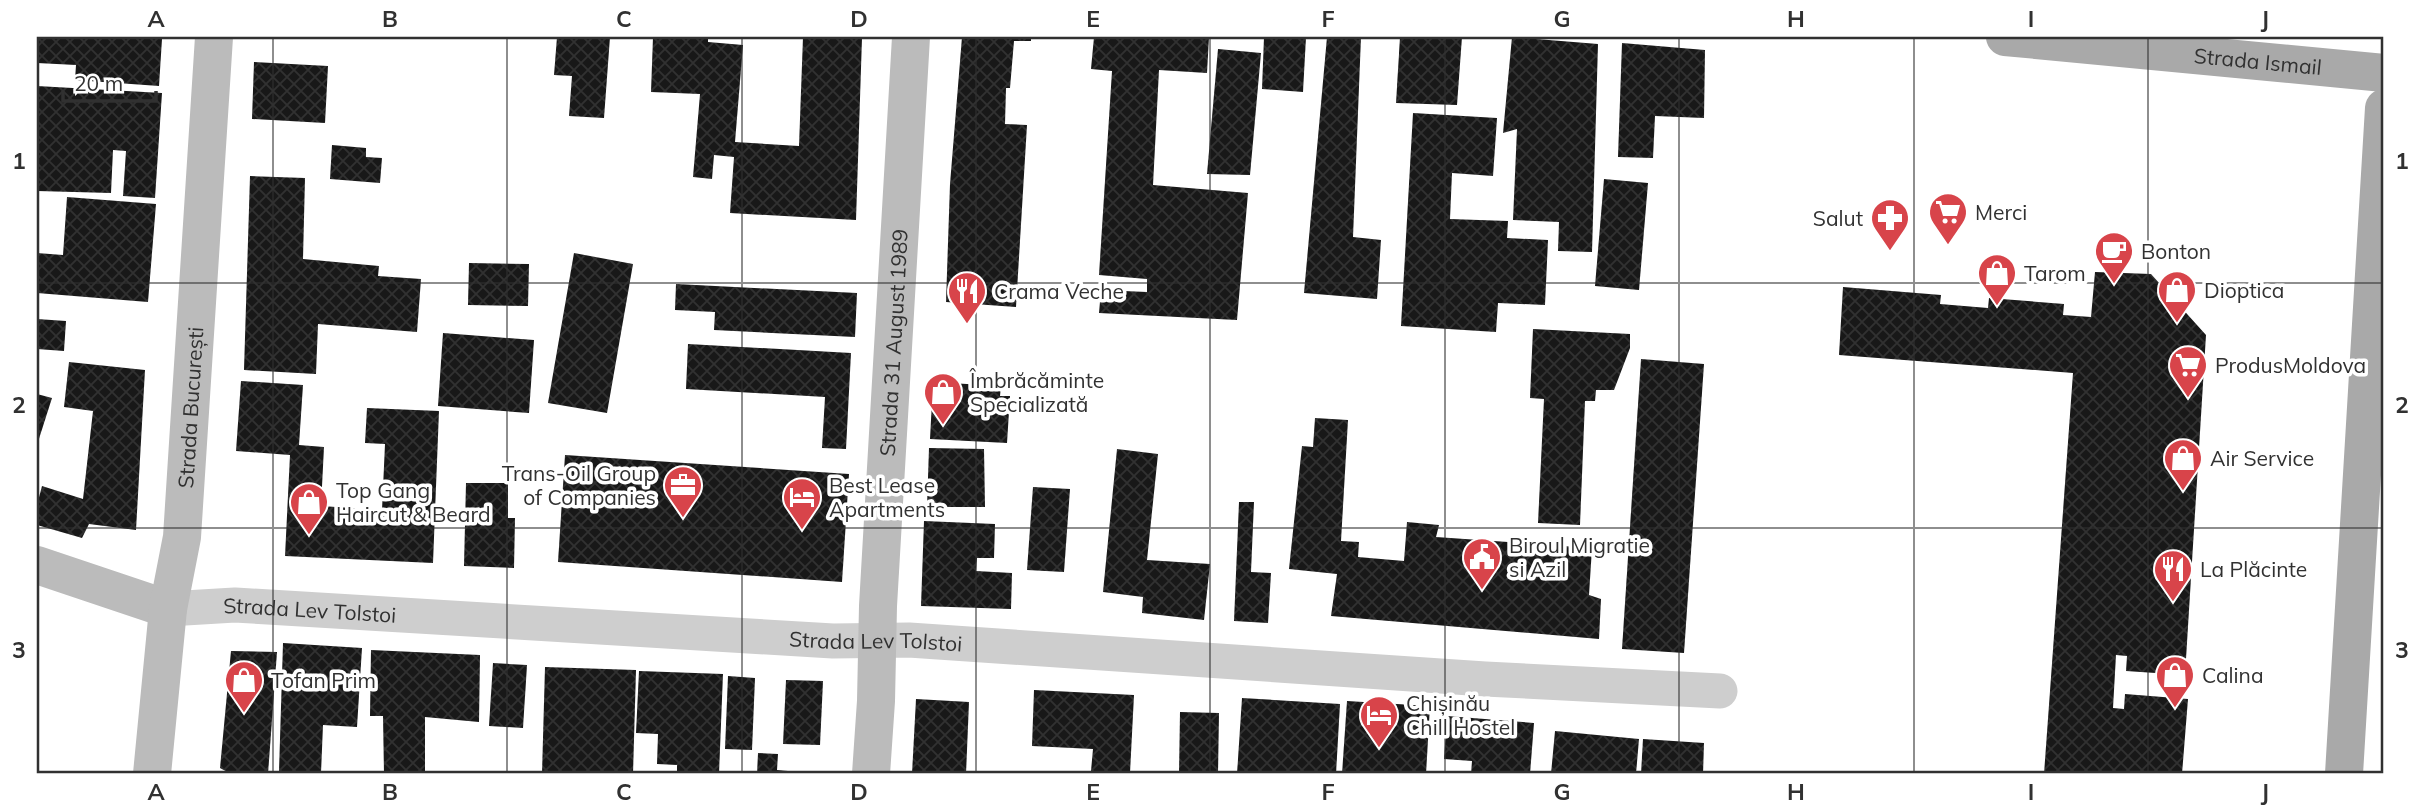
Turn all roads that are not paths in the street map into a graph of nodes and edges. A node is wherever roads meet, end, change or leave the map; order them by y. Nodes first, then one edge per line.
1 (214, 37) edge
2 (911, 37) edge
3 (2005, 37) edge
4 (2384, 73) edge
5 (2384, 108) edge
6 (37, 565) edge
7 (168, 609) junction
8 (877, 641) junction
9 (1720, 691) dead end
10 (152, 774) edge
11 (871, 774) edge
12 (2344, 774) edge

1 - 7 main road, Strada București
2 - 8 main road, Strada 31 August 1989
3 - 4 main road, Strada Ismail
5 - 12 main road
6 - 7 main road, Strada Lev Tolstoi
7 - 8 street, Strada Lev Tolstoi
7 - 10 main road, Strada București
8 - 9 street, Strada Lev Tolstoi
8 - 11 main road, Strada 31 August 1989

